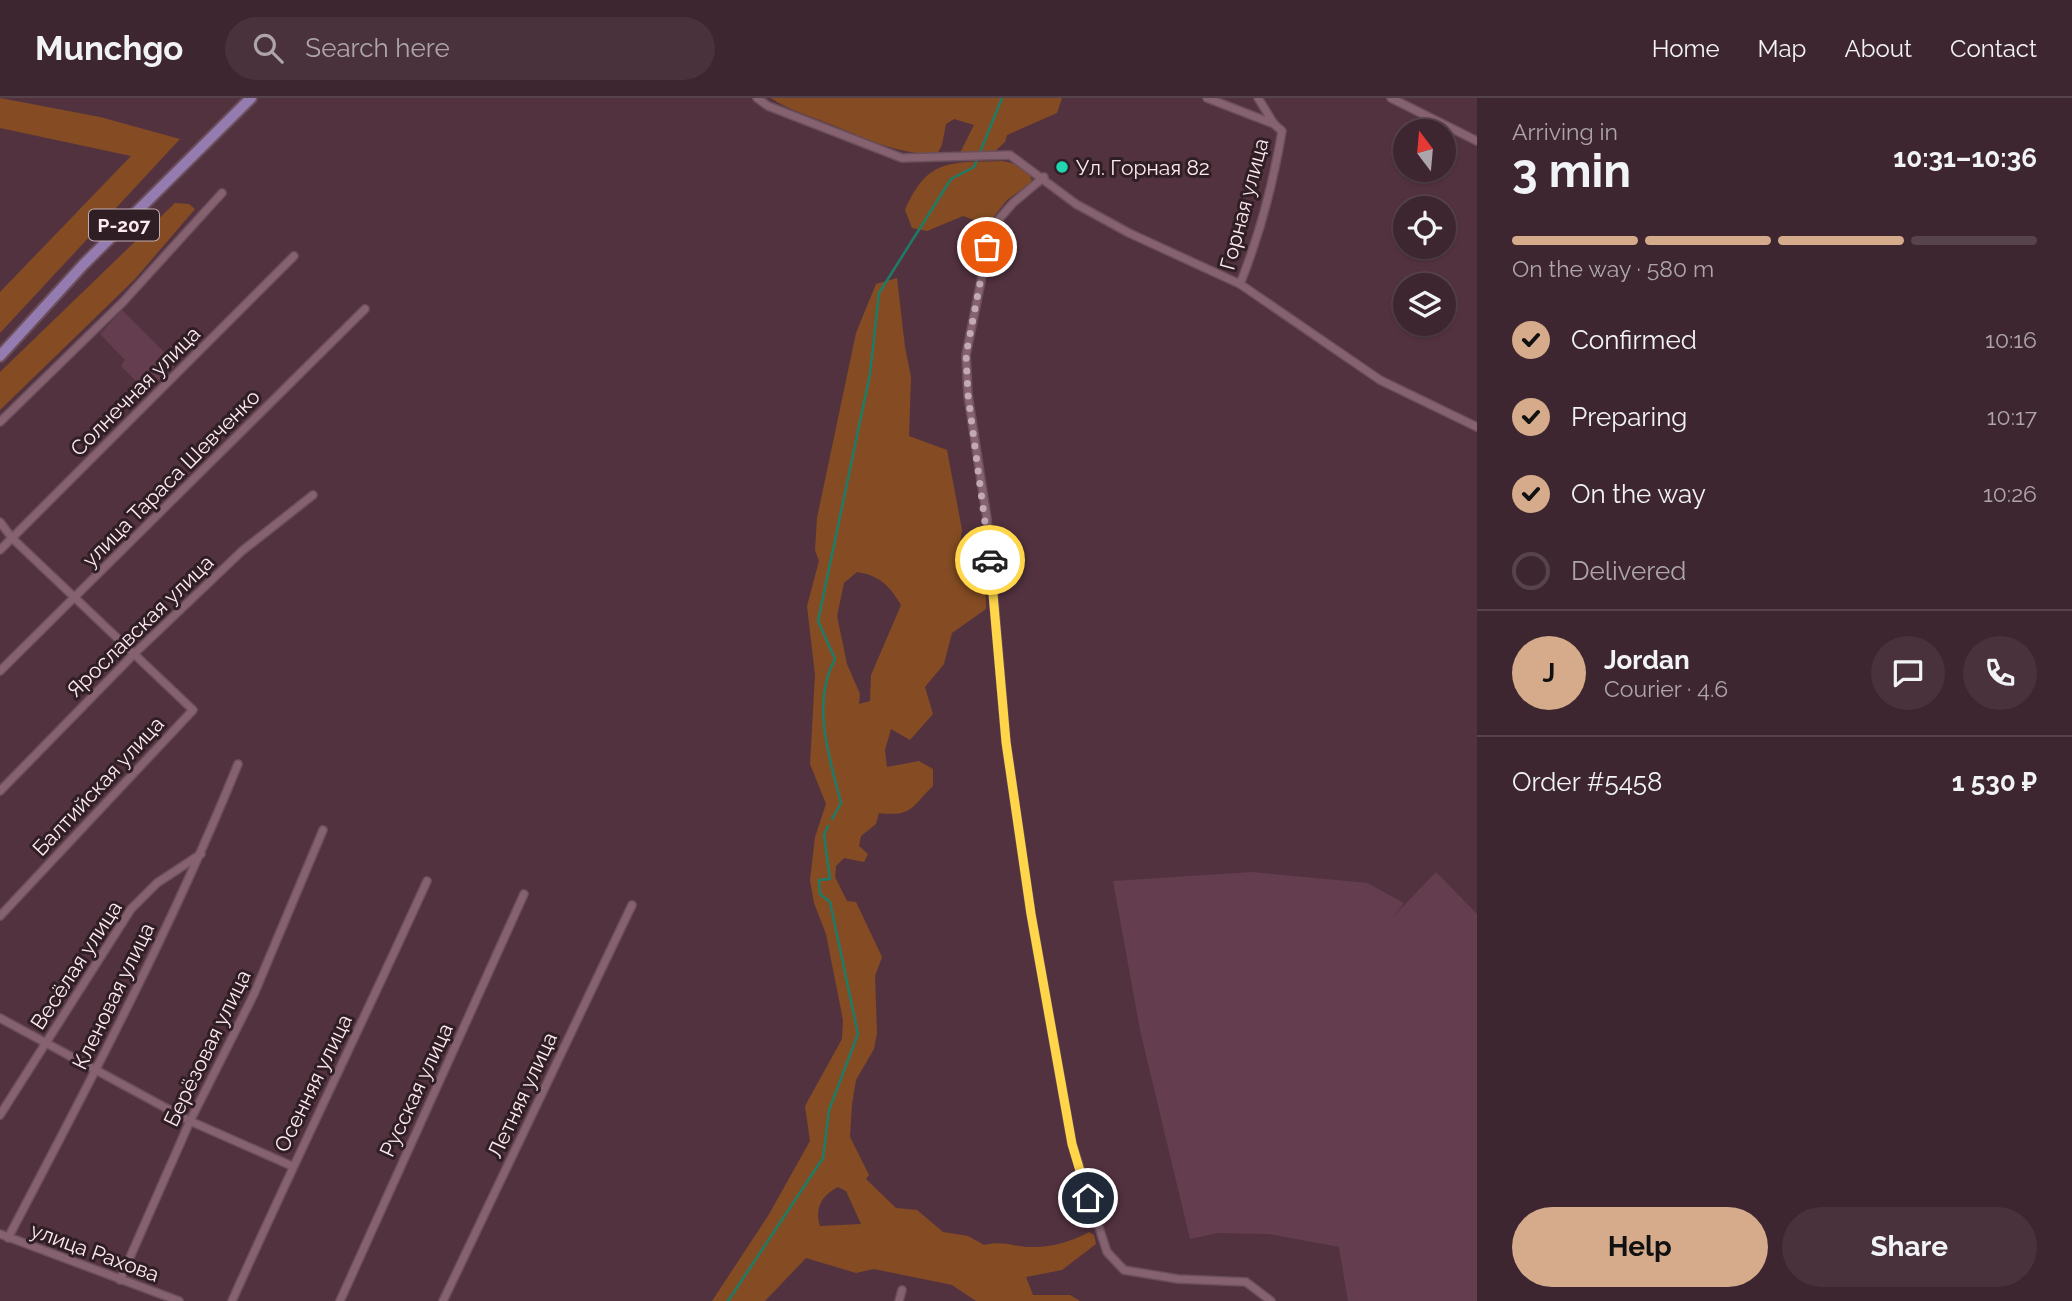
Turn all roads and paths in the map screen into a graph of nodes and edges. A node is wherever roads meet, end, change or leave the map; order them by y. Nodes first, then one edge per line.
1 (251, 98) edge
2 (757, 98) edge
3 (1207, 98) edge
4 (1258, 98) edge
5 (1391, 98) edge
6 (1274, 124) junction
7 (1477, 141) edge
8 (1044, 177) junction
9 (222, 193) dead end
10 (294, 256) dead end
11 (1240, 284) junction
12 (365, 309) dead end
13 (0, 356) edge
14 (0, 422) edge
15 (1477, 427) edge
16 (313, 495) dead end
17 (0, 522) edge
18 (12, 538) junction
19 (0, 550) edge
20 (76, 597) junction
21 (135, 653) junction
22 (0, 671) edge
23 (238, 764) dead end
24 (0, 791) edge
25 (323, 830) dead end
26 (201, 853) junction
27 (427, 881) dead end
28 (524, 894) dead end
29 (632, 905) dead end
30 (0, 916) edge
31 (0, 1018) edge
32 (44, 1044) junction
33 (96, 1071) junction
34 (0, 1115) edge
35 (190, 1121) junction
36 (292, 1166) junction
37 (0, 1234) edge
38 (8, 1238) junction
39 (120, 1280) junction
40 (902, 1290) dead end
41 (179, 1301) edge
42 (232, 1301) edge
43 (340, 1301) edge
44 (443, 1301) edge
45 (899, 1301) edge
46 (1271, 1301) edge

1 - 13 main road, Р-207
2 - 8 street
3 - 6 street, Горная улица
4 - 6 street
5 - 7 street
6 - 11 street, Горная улица
8 - 11 street
8 - 46 street
9 - 14 street
10 - 18 street, Солнечная улица
11 - 15 street
12 - 20 street, улица Тараса Шевченко
16 - 21 street, Ярославская улица
17 - 18 street
18 - 19 street, Солнечная улица
18 - 20 street
20 - 21 street
20 - 22 street, улица Тараса Шевченко
21 - 24 street, Ярославская улица
21 - 30 street, Балтийская улица
23 - 26 street, Кленовая улица
25 - 35 street, Берёзовая улица
26 - 32 street, Весёлая улица
26 - 33 street, Кленовая улица
27 - 36 street, Осенняя улица
28 - 43 street, Русская улица
29 - 44 street, Летняя улица
31 - 32 street
32 - 33 street
32 - 34 street, Весёлая улица
33 - 35 street
33 - 38 street, Кленовая улица
35 - 36 street
35 - 39 street, Берёзовая улица
36 - 42 street, Осенняя улица
37 - 38 street, улица Рахова
38 - 39 street, улица Рахова
39 - 41 street, улица Рахова
40 - 45 street

